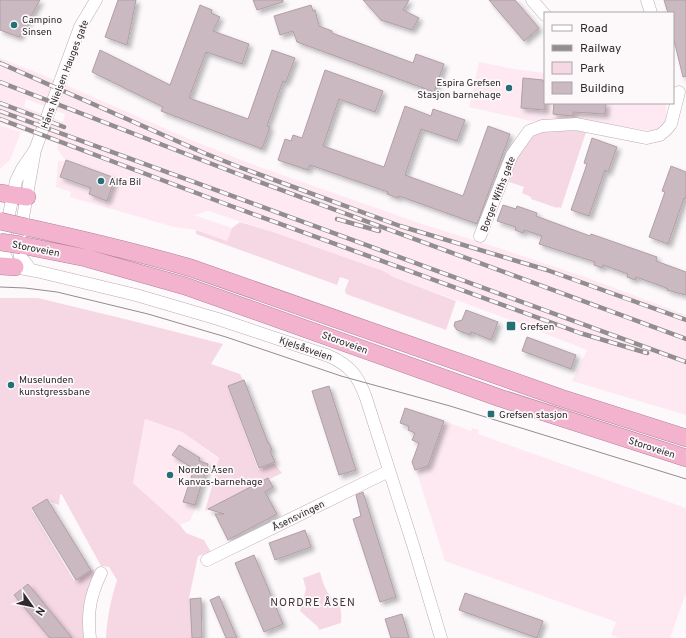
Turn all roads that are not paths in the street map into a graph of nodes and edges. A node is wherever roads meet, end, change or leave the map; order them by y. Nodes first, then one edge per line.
1 (96, 0) edge
2 (532, 0) edge
3 (647, 0) edge
4 (651, 12) edge
5 (544, 14) edge
6 (679, 90) edge
7 (13, 194) edge
8 (0, 221) edge
9 (0, 225) edge
10 (480, 236) dead end
11 (22, 237) junction
12 (7, 256) edge
13 (686, 438) edge
14 (686, 458) edge
15 (389, 471) junction
16 (207, 560) dead end
17 (101, 573) dead end
18 (90, 638) edge
19 (441, 638) edge

1 - 7 street, Hans Nielsen Hauges gate
2 - 5 street
3 - 4 street
6 - 10 street, Borger Withs gate
7 - 11 street, Hans Nielsen Hauges gate
7 - 12 street, Hans Nielsen Hauges gate
8 - 11 highway, bridge
9 - 11 highway, Storoveien, bridge
11 - 12 highway, Storoveien, bridge
11 - 12 street, Hans Nielsen Hauges gate
11 - 13 highway, Storoveien
11 - 14 highway, Storoveien
12 - 15 street, Kjelsåsveien
15 - 16 street, Åsensvingen
15 - 19 street, Kjelsåsveien
17 - 18 street

